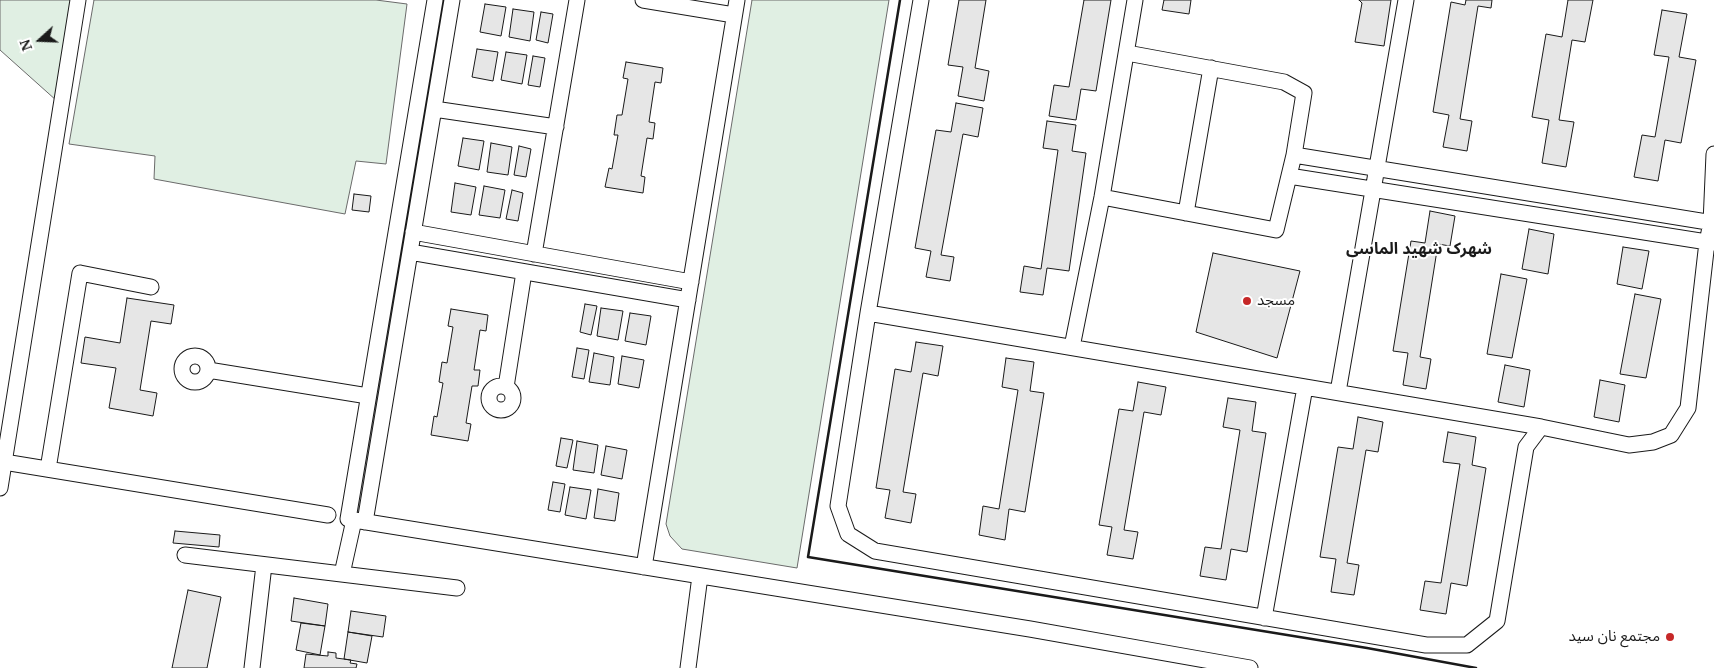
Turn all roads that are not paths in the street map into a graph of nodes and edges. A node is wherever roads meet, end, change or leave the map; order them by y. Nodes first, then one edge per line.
1 (78, 0) edge
2 (434, 0) edge
3 (452, 0) edge
4 (577, 0) edge
5 (643, 0) edge
6 (921, 0) edge
7 (1135, 0) edge
8 (1406, 0) edge
9 (736, 4) edge
10 (1127, 53) junction
11 (1211, 68) junction
12 (434, 109) junction
13 (556, 127) junction
14 (1714, 154) edge
15 (1294, 156) junction
16 (1377, 169) junction
17 (1289, 176) junction
18 (1373, 190) junction
19 (1102, 197) junction
20 (1186, 213) junction
21 (1713, 223) edge
22 (413, 232) junction
23 (1711, 243) edge
24 (410, 252) junction
25 (534, 254) junction
26 (524, 272) junction
27 (691, 282) junction
28 (151, 287) dead end
29 (688, 300) junction
30 (868, 312) junction
31 (1072, 347) junction
32 (208, 370) dead end
33 (506, 387) dead end
34 (1305, 387) junction
35 (1338, 392) junction
36 (368, 396) junction
37 (1542, 427) junction
38 (4, 462) junction
39 (48, 469) junction
40 (0, 488) edge
41 (328, 515) dead end
42 (356, 520) junction
43 (185, 556) dead end
44 (264, 565) junction
45 (644, 567) junction
46 (342, 574) junction
47 (700, 576) junction
48 (457, 588) dead end
49 (1264, 618) junction
50 (252, 668) edge
51 (688, 668) edge
52 (1250, 668) edge

1 - 38 street
2 - 36 street
3 - 12 street
4 - 13 street
5 - 9 street
6 - 30 street
7 - 10 street
8 - 16 street
9 - 27 street
10 - 11 street
10 - 19 street
11 - 15 street
11 - 20 street
12 - 13 street
12 - 22 street
13 - 25 street
14 - 21 street
15 - 16 street
15 - 17 street
16 - 18 street
16 - 21 street
17 - 18 street
17 - 20 street
18 - 23 street
18 - 35 street
19 - 20 street
19 - 31 street
21 - 23 street
22 - 24 street
22 - 25 street
23 - 37 street
24 - 26 street
24 - 42 street
25 - 27 street
26 - 29 street
26 - 33 street
27 - 29 street
28 - 39 street
29 - 45 street
30 - 31 street
30 - 49 street
31 - 34 street
32 - 36 street
34 - 35 street
34 - 49 street
35 - 37 street
36 - 42 street
37 - 49 street
38 - 39 street
38 - 40 street
39 - 41 street
42 - 45 street
42 - 46 street
43 - 44 street
44 - 46 street
44 - 50 street
45 - 47 street
46 - 48 street
47 - 51 street
47 - 52 street

